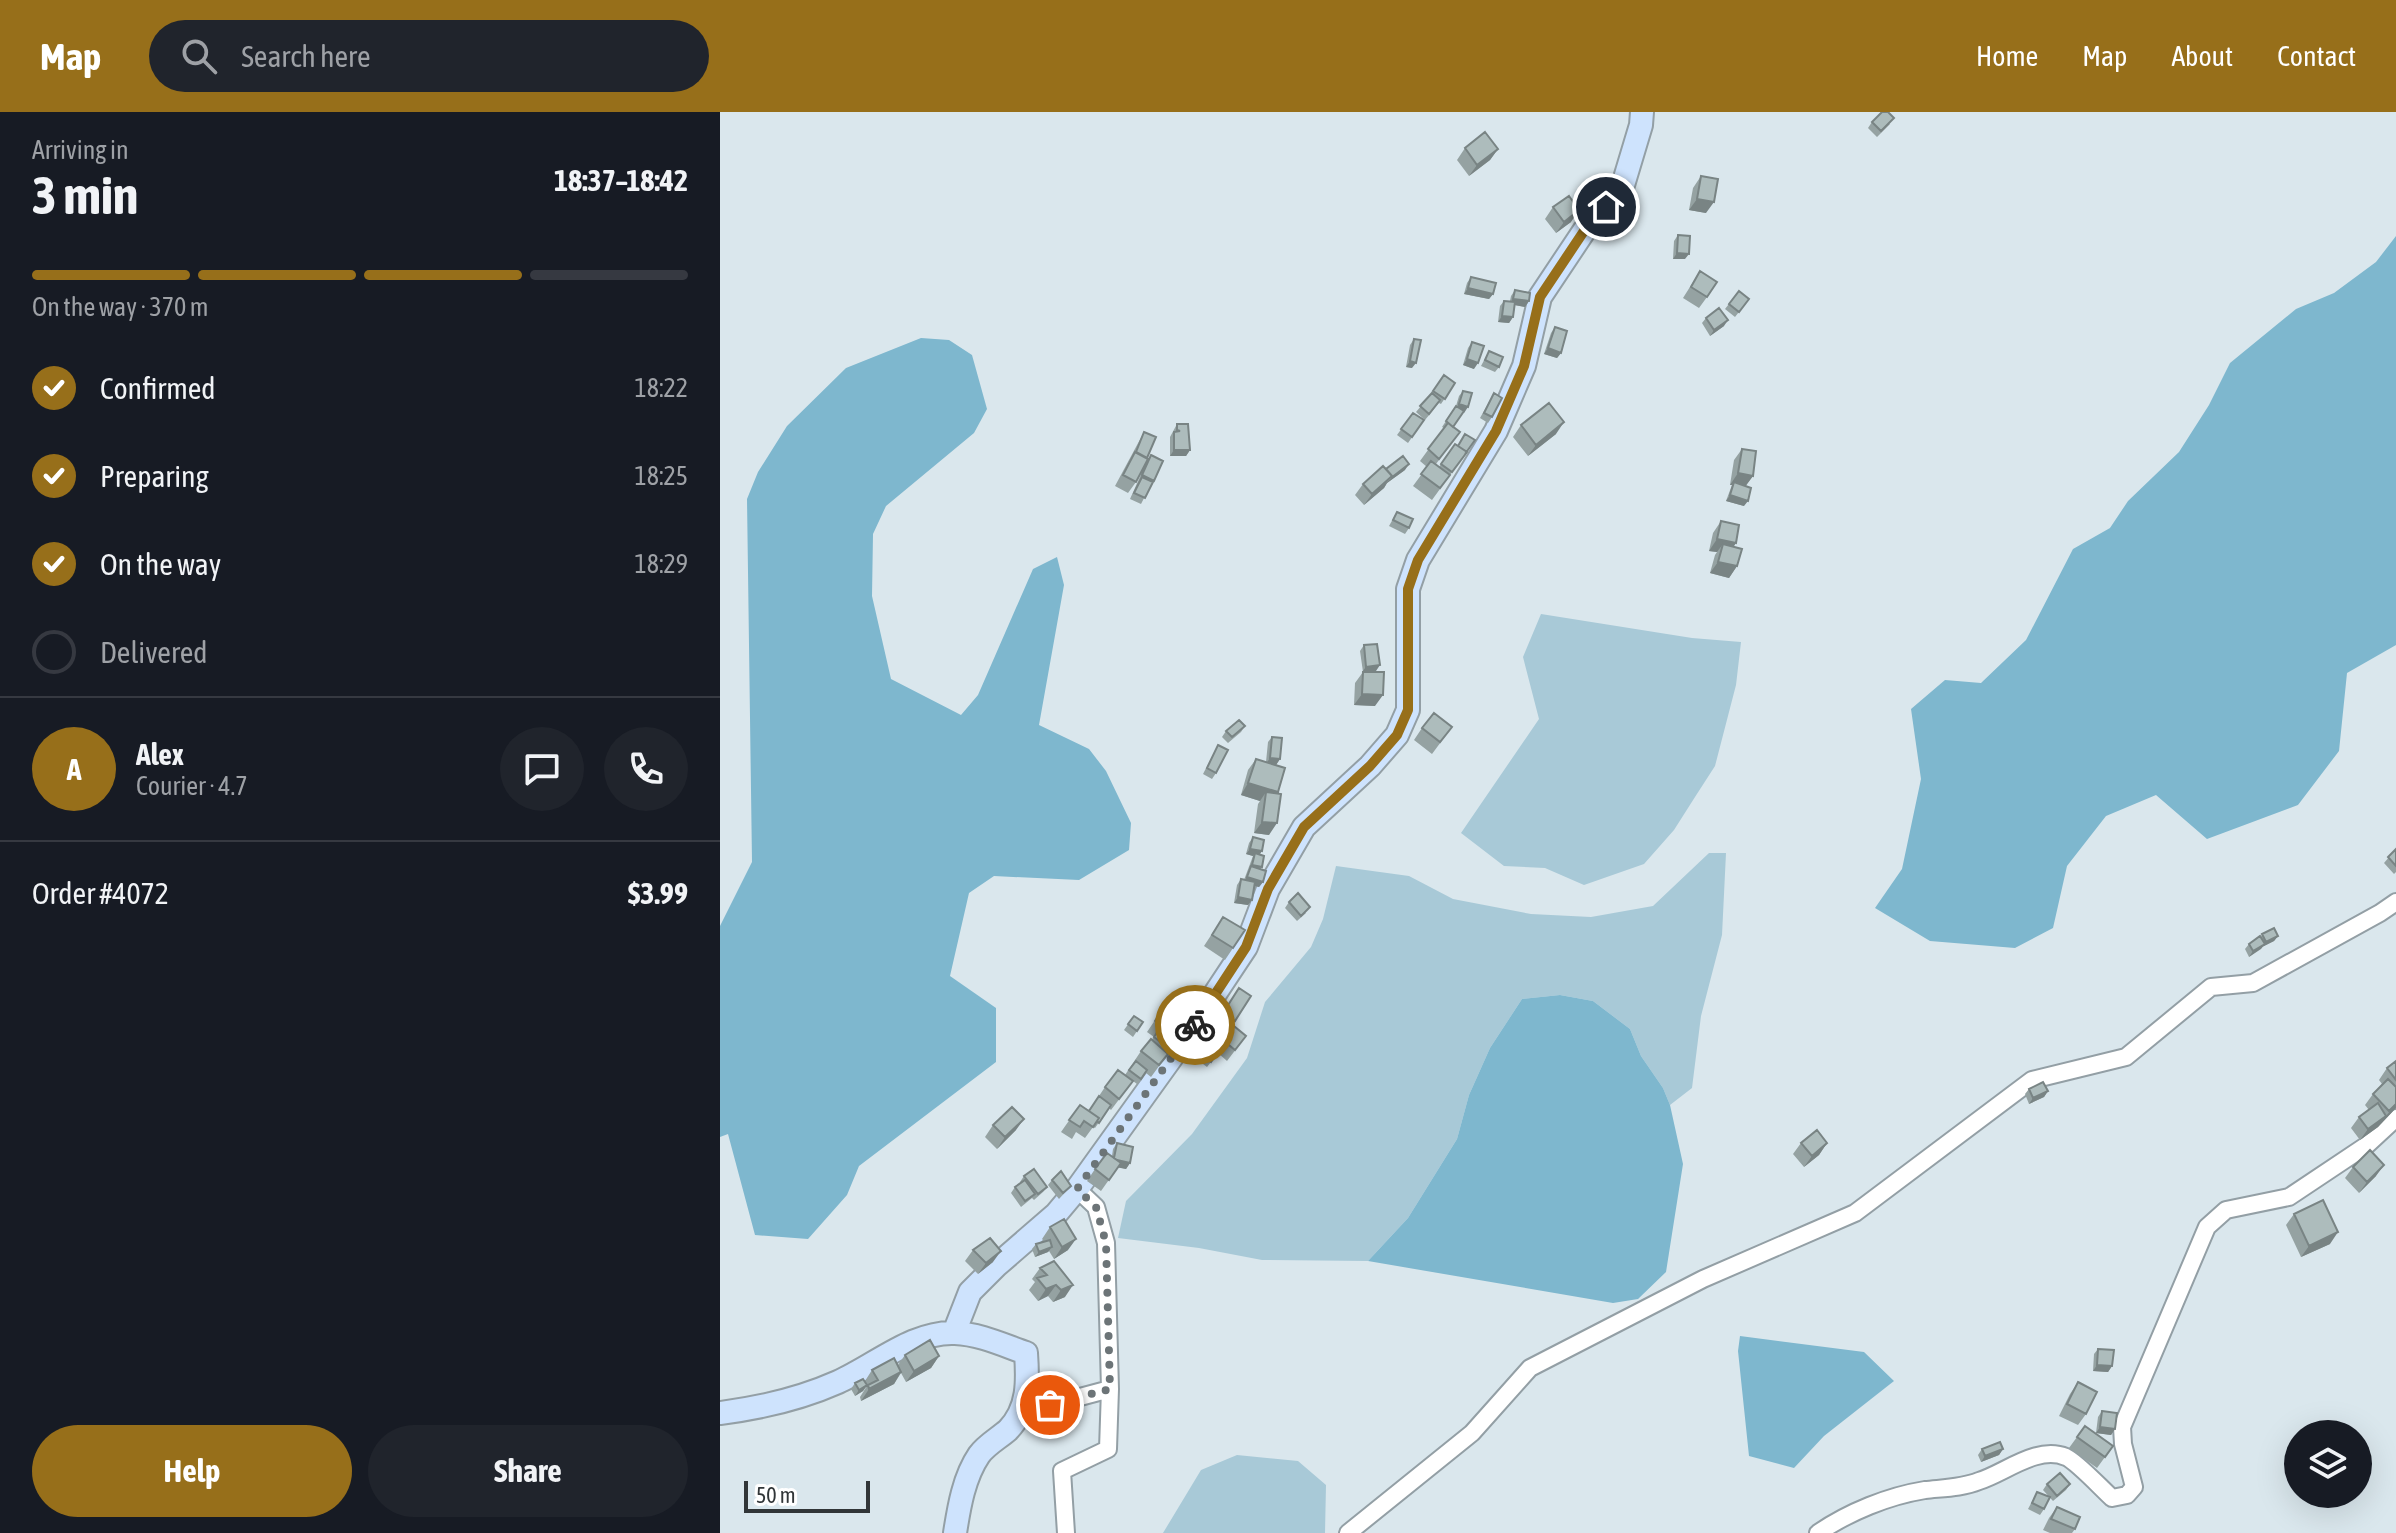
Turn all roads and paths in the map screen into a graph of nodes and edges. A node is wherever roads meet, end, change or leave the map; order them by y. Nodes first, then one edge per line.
1 (1642, 112) edge
2 (2396, 902) edge
3 (2396, 1118) edge
4 (1077, 1189) junction
5 (954, 1333) junction
6 (1110, 1389) junction
7 (720, 1413) edge
8 (1020, 1413) junction
9 (955, 1533) edge
10 (1066, 1533) edge
11 (1348, 1533) edge
12 (1818, 1533) edge

1 - 4 main road
2 - 11 street
3 - 12 street
4 - 5 main road
4 - 6 street
5 - 7 main road
5 - 8 main road
6 - 8 street
6 - 10 street
8 - 9 main road

